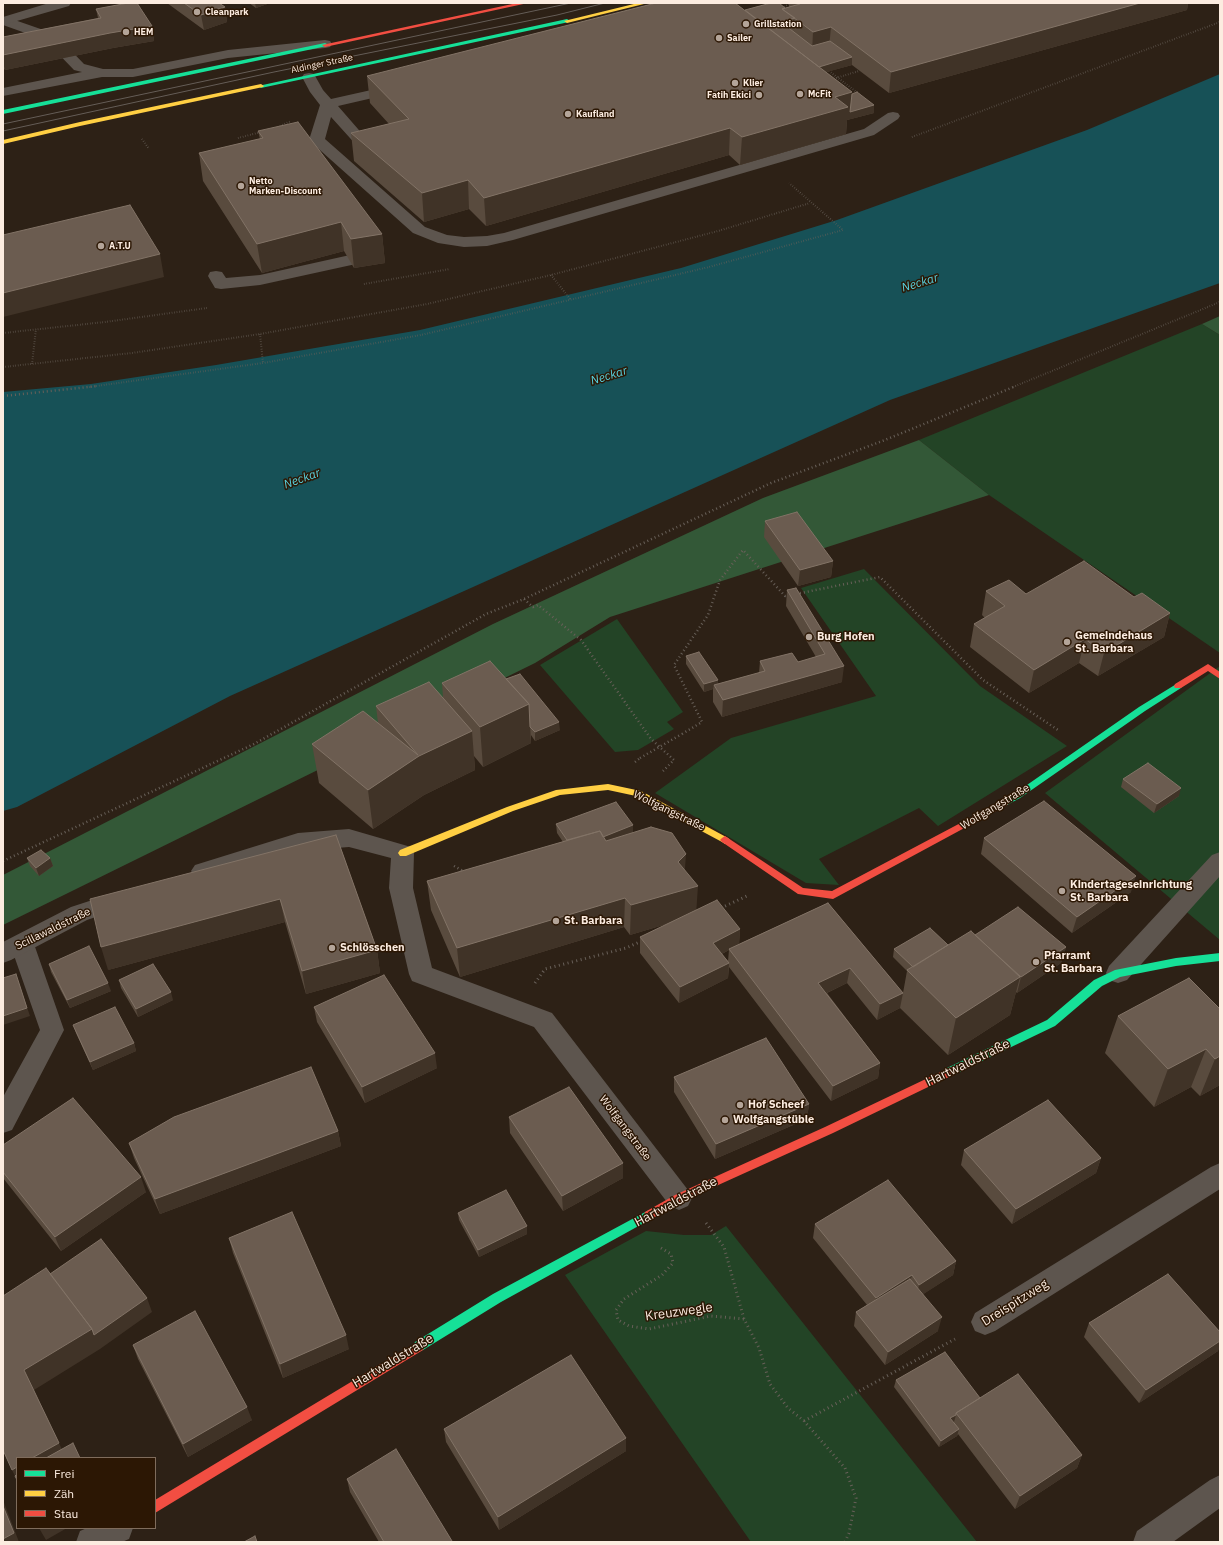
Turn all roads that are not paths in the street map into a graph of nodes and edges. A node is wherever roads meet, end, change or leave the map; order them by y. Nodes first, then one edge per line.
1 (525, 3) edge
2 (645, 3) edge
3 (54, 4) edge
4 (4, 21) edge
5 (326, 44) junction
6 (103, 73) junction
7 (309, 77) junction
8 (412, 85) edge
9 (3, 92) edge
10 (328, 104) junction
11 (3, 112) edge
12 (893, 116) road end
13 (3, 142) edge
14 (375, 157) edge
15 (350, 260) edge
16 (216, 276) dead end
17 (1220, 676) edge
18 (412, 849) junction
19 (1220, 861) edge
20 (183, 878) edge
21 (139, 893) edge
22 (13, 949) edge
23 (1220, 957) edge
24 (1118, 973) junction
25 (3, 1122) edge
26 (1220, 1175) edge
27 (679, 1198) junction
28 (985, 1322) road end
29 (1220, 1490) edge
30 (156, 1506) edge
31 (116, 1529) edge
32 (92, 1542) edge
33 (1148, 1542) edge

1 - 5 street, Aldinger Straße
2 - 7 street, Aldinger Straße
3 - 4 street
4 - 6 street
5 - 6 street
5 - 11 street, Aldinger Straße
6 - 9 street
7 - 10 street
7 - 13 street, Aldinger Straße
8 - 10 street
10 - 12 street
10 - 14 street
15 - 16 street
17 - 18 street, Wolfgangstraße
18 - 20 street
18 - 27 street, Wolfgangstraße
19 - 24 street
21 - 22 street, Scillawaldstraße
22 - 25 street
23 - 24 street, Hartwaldstraße
24 - 27 street, Hartwaldstraße
26 - 28 street, Dreispitzweg
27 - 30 street, Hartwaldstraße
29 - 33 street
31 - 32 street

